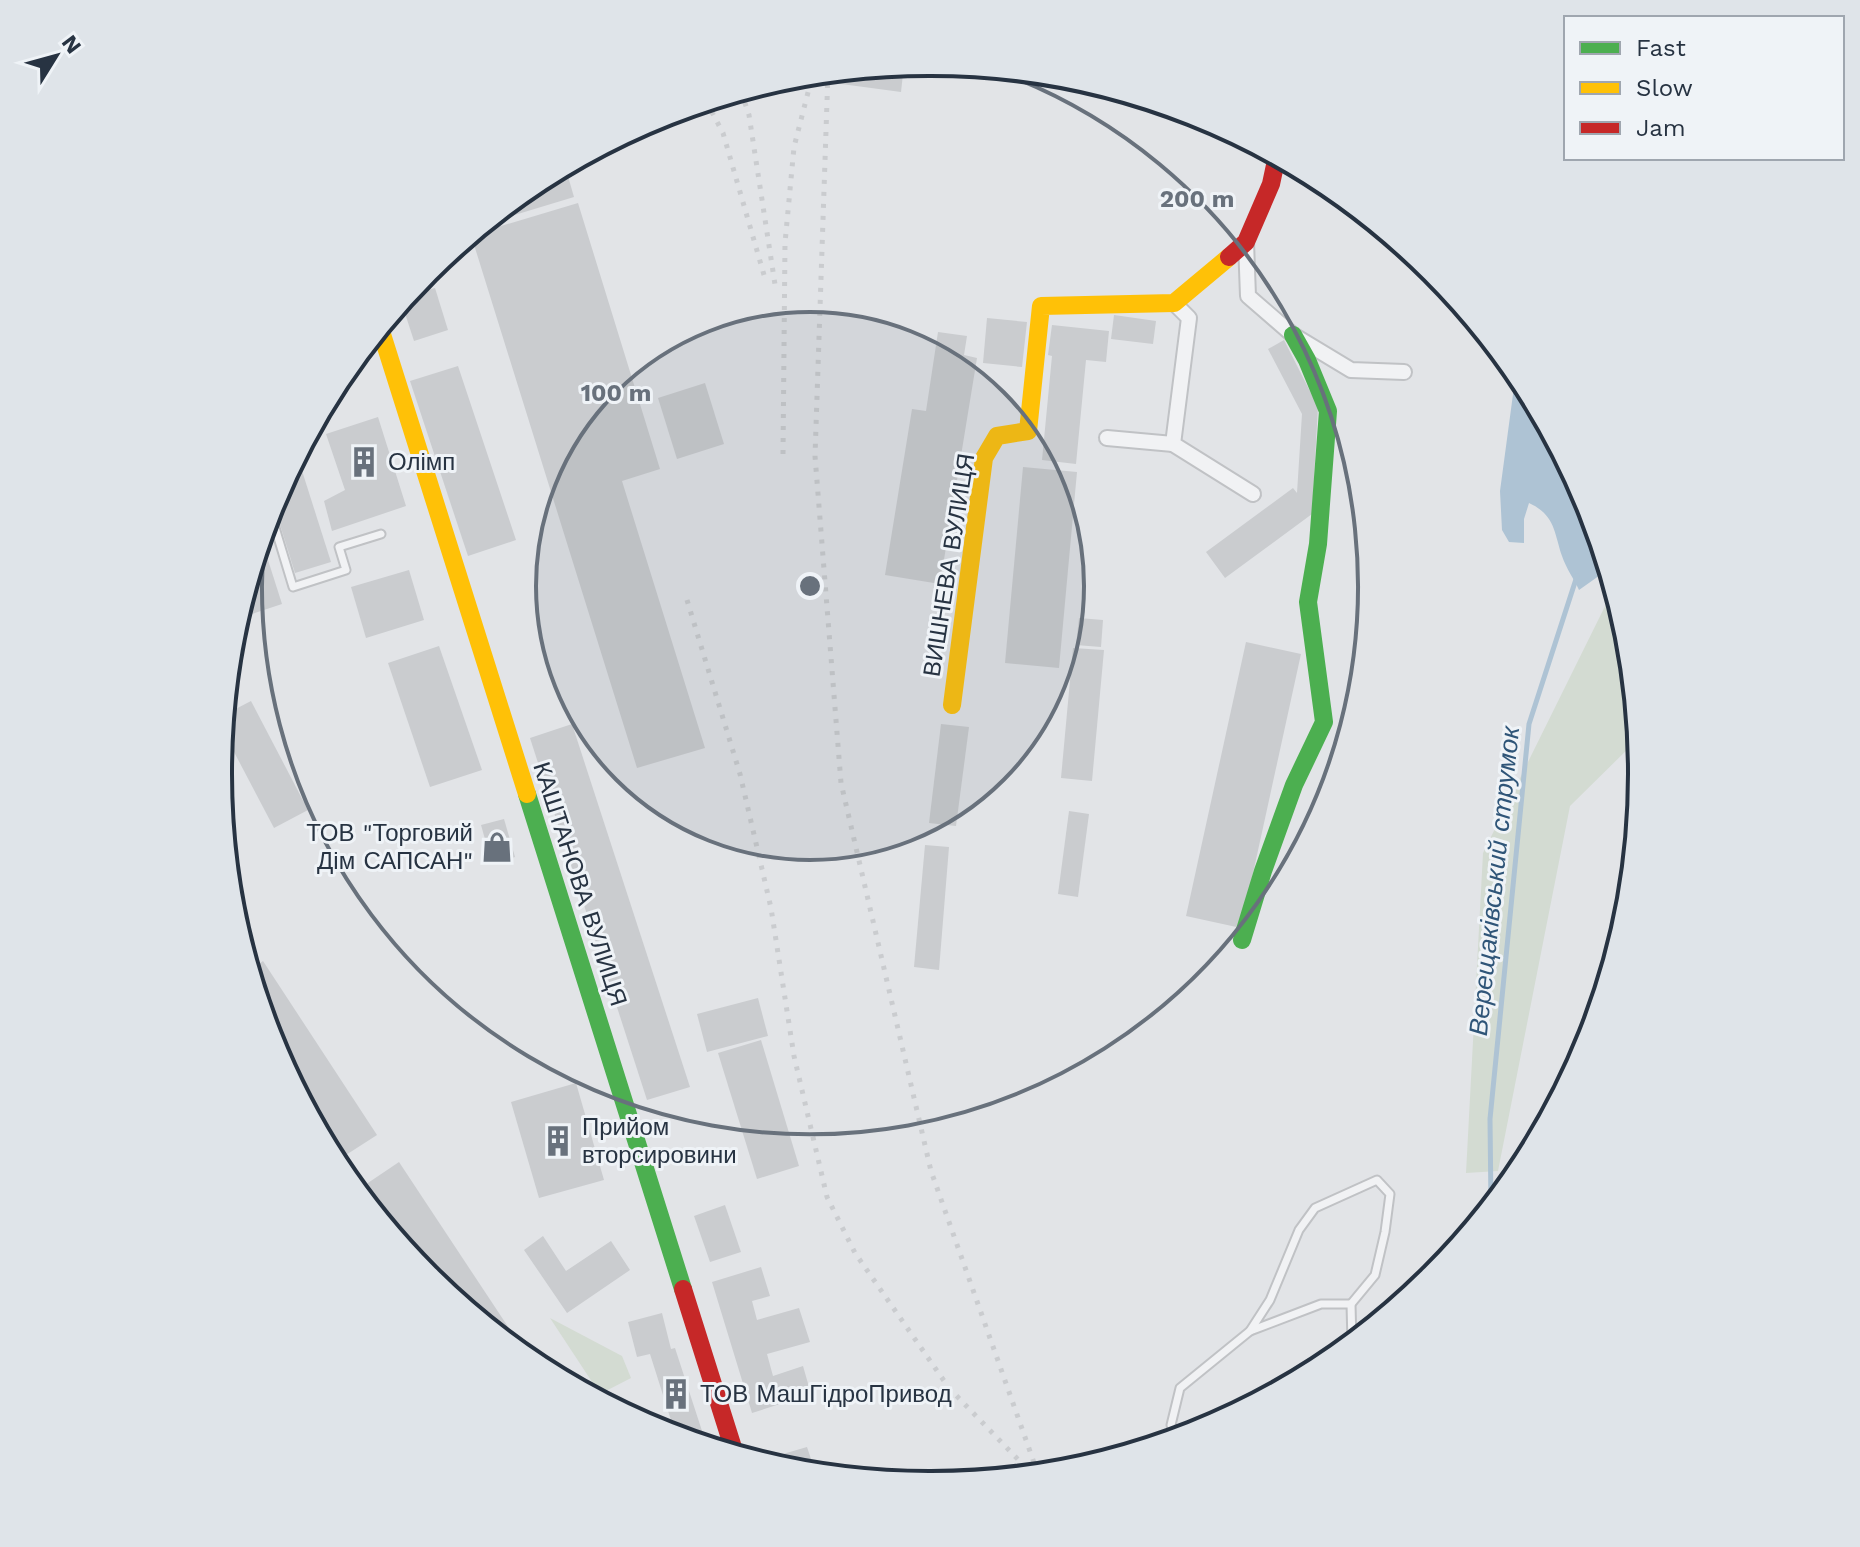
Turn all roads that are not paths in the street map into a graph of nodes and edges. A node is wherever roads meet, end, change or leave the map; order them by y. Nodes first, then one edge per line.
1 (1275, 167) edge
2 (1246, 242) junction
3 (1174, 303) junction
4 (1293, 335) junction
5 (384, 340) edge
6 (1404, 372) dead end
7 (1107, 438) dead end
8 (1173, 444) junction
9 (1253, 494) dead end
10 (276, 532) edge
11 (381, 534) dead end
12 (952, 705) dead end
13 (1242, 940) dead end
14 (1351, 1304) junction
15 (1352, 1329) edge
16 (1250, 1331) junction
17 (1172, 1427) edge
18 (731, 1442) edge

1 - 2 street
2 - 3 street
2 - 4 street
3 - 8 street
3 - 12 street, ВИШНЕВА ВУЛИЦЯ
4 - 6 street
4 - 13 street
5 - 18 street, КАШТАНОВА ВУЛИЦЯ
7 - 8 street
8 - 9 street
10 - 11 lane
14 - 15 lane
14 - 16 lane
14 - 16 lane
16 - 17 lane

